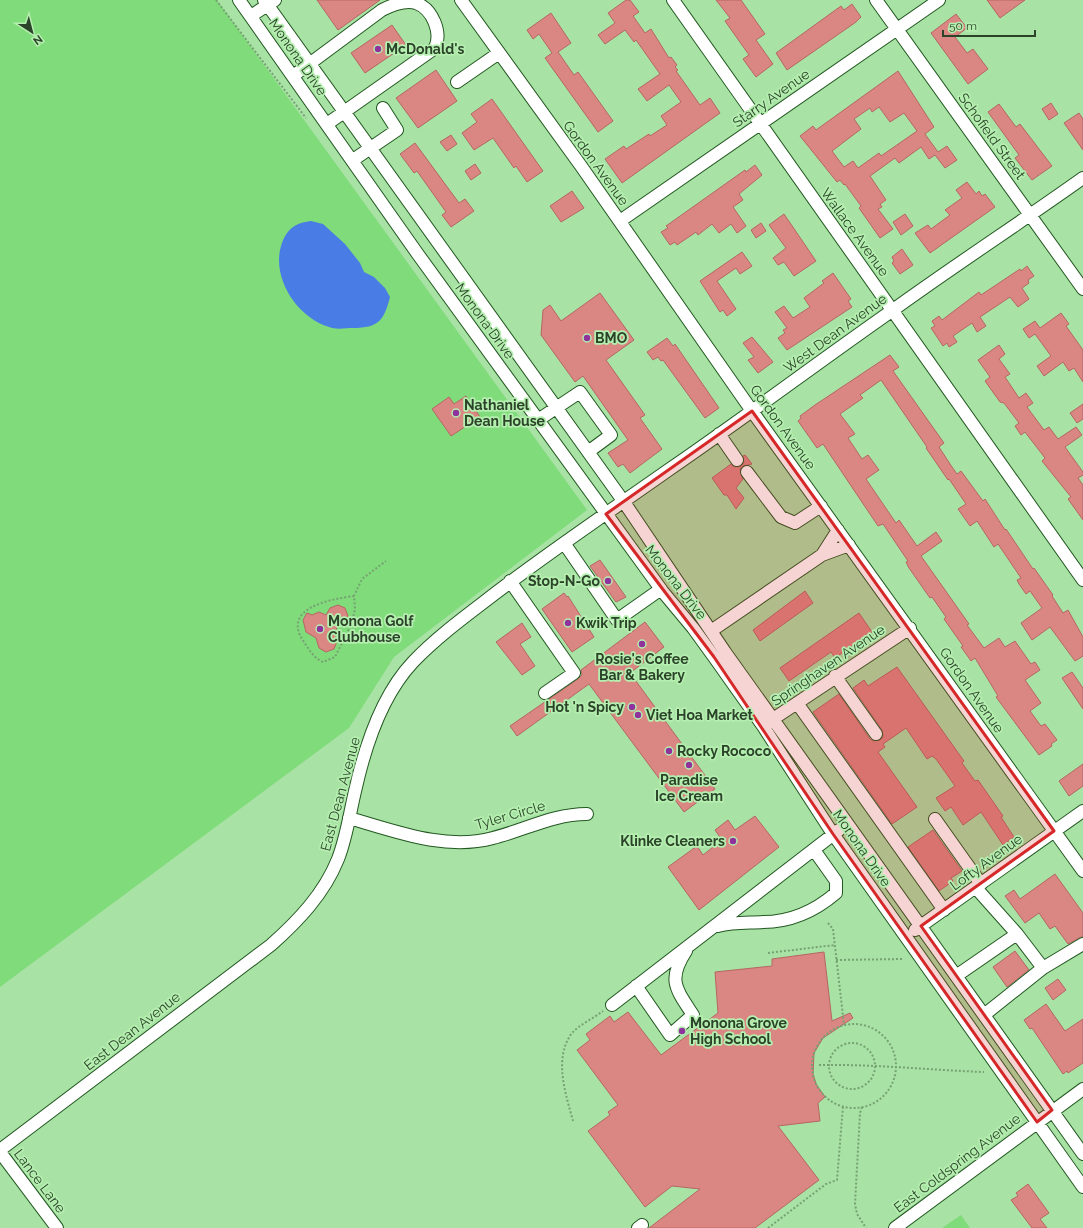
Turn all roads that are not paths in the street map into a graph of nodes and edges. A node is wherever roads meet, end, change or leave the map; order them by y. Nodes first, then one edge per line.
1 (239, 0) edge
2 (461, 0) edge
3 (672, 0) edge
4 (876, 0) edge
5 (940, 0) edge
6 (269, 2) edge
7 (250, 16) junction
8 (897, 29) junction
9 (499, 53) junction
10 (310, 64) junction
11 (293, 76) junction
12 (457, 82) dead end
13 (383, 108) dead end
14 (344, 112) junction
15 (327, 124) junction
16 (759, 124) junction
17 (370, 149) junction
18 (353, 160) junction
19 (1083, 178) edge
20 (1030, 215) junction
21 (620, 221) junction
22 (1083, 289) edge
23 (893, 310) junction
24 (556, 407) junction
25 (752, 411) junction
26 (538, 420) junction
27 (719, 434) junction
28 (588, 452) junction
29 (738, 460) dead end
30 (746, 472) dead end
31 (624, 502) junction
32 (821, 506) junction
33 (606, 514) junction
34 (838, 530) junction
35 (564, 543) junction
36 (849, 545) junction
37 (822, 554) junction
38 (1083, 580) edge
39 (510, 581) junction
40 (661, 589) junction
41 (910, 628) junction
42 (711, 631) junction
43 (835, 676) junction
44 (545, 693) dead end
45 (797, 704) junction
46 (774, 719) junction
47 (762, 726) junction
48 (876, 734) dead end
49 (1083, 811) edge
50 (587, 814) dead end
51 (349, 818) junction
52 (935, 819) dead end
53 (848, 824) junction
54 (1054, 832) junction
55 (833, 834) junction
56 (814, 850) junction
57 (1083, 871) edge
58 (979, 886) junction
59 (944, 910) junction
60 (921, 926) junction
61 (712, 928) junction
62 (1017, 934) junction
63 (906, 936) junction
64 (691, 944) junction
65 (1083, 944) edge
66 (1043, 968) junction
67 (956, 976) junction
68 (636, 986) junction
69 (612, 1005) road end
70 (984, 1016) junction
71 (1083, 1089) edge
72 (1052, 1110) junction
73 (1036, 1122) junction
74 (0, 1151) edge
75 (1083, 1154) edge
76 (1083, 1187) edge
77 (57, 1228) edge
78 (895, 1228) edge

1 - 7 street, Monona Drive
2 - 9 street, Gordon Avenue
3 - 16 street, Wallace Avenue
4 - 8 street, Schofield Street
5 - 8 street, Starry Avenue
6 - 7 street
6 - 10 street, Monona Drive
7 - 11 street, Monona Drive
8 - 16 street, Starry Avenue
8 - 20 street, Schofield Street
9 - 12 street
9 - 21 street, Gordon Avenue
10 - 11 street
10 - 14 street, Monona Drive
10 - 14 street
11 - 15 street, Monona Drive
13 - 17 street
14 - 15 street
14 - 17 street, Monona Drive
15 - 18 street, Monona Drive
16 - 21 street, Starry Avenue
16 - 23 street, Wallace Avenue
17 - 18 street
17 - 24 street, Monona Drive
18 - 26 street, Monona Drive
19 - 20 street, West Dean Avenue
20 - 22 street, Schofield Street
20 - 23 street, West Dean Avenue
21 - 25 street, Gordon Avenue
23 - 25 street, West Dean Avenue
23 - 38 street, Wallace Avenue
24 - 26 street
24 - 28 street, Monona Drive
24 - 28 street
25 - 27 street, West Dean Avenue
25 - 32 street, Gordon Avenue
26 - 33 street, Monona Drive
27 - 29 street
27 - 31 street, West Dean Avenue
28 - 31 street, Monona Drive
30 - 32 street
31 - 33 street, West Dean Avenue
31 - 42 street, Monona Drive
32 - 34 street, Gordon Avenue
33 - 35 street, East Dean Avenue
33 - 40 street, Monona Drive
34 - 36 street, Gordon Avenue
34 - 37 street
35 - 39 street, East Dean Avenue
35 - 40 street
36 - 37 street
36 - 41 street, Gordon Avenue
37 - 42 street
39 - 44 street
39 - 51 street, East Dean Avenue
40 - 47 street, Monona Drive
41 - 43 street, Springhaven Avenue
41 - 54 street, Gordon Avenue
42 - 46 street, Monona Drive
43 - 45 street, Springhaven Avenue
43 - 48 street
45 - 46 street, Springhaven Avenue
45 - 59 street
46 - 47 street, Springhaven Avenue
46 - 53 street, Monona Drive
47 - 55 street, Monona Drive
49 - 54 street, Lofty Avenue
50 - 51 street, Tyler Circle
51 - 74 street, East Dean Avenue
52 - 58 street
53 - 55 street
53 - 60 street, Monona Drive
54 - 57 street, Gordon Avenue
54 - 58 street, Lofty Avenue
55 - 56 street
55 - 63 street, Monona Drive
56 - 61 street
56 - 61 street
58 - 59 street, Lofty Avenue
58 - 62 street
59 - 60 street, Lofty Avenue
60 - 63 street, Lofty Avenue
60 - 67 street, Monona Drive
61 - 64 street
62 - 66 street
62 - 67 street
63 - 73 street, Monona Drive
64 - 68 street
64 - 68 street
65 - 66 street
66 - 70 street
67 - 70 street, Monona Drive
68 - 69 street
70 - 72 street, Monona Drive
71 - 72 street, East Coldspring Avenue
72 - 73 street, East Coldspring Avenue
72 - 75 street, Monona Drive
73 - 76 street, Monona Drive
73 - 78 street, East Coldspring Avenue
74 - 77 street, Lance Lane

